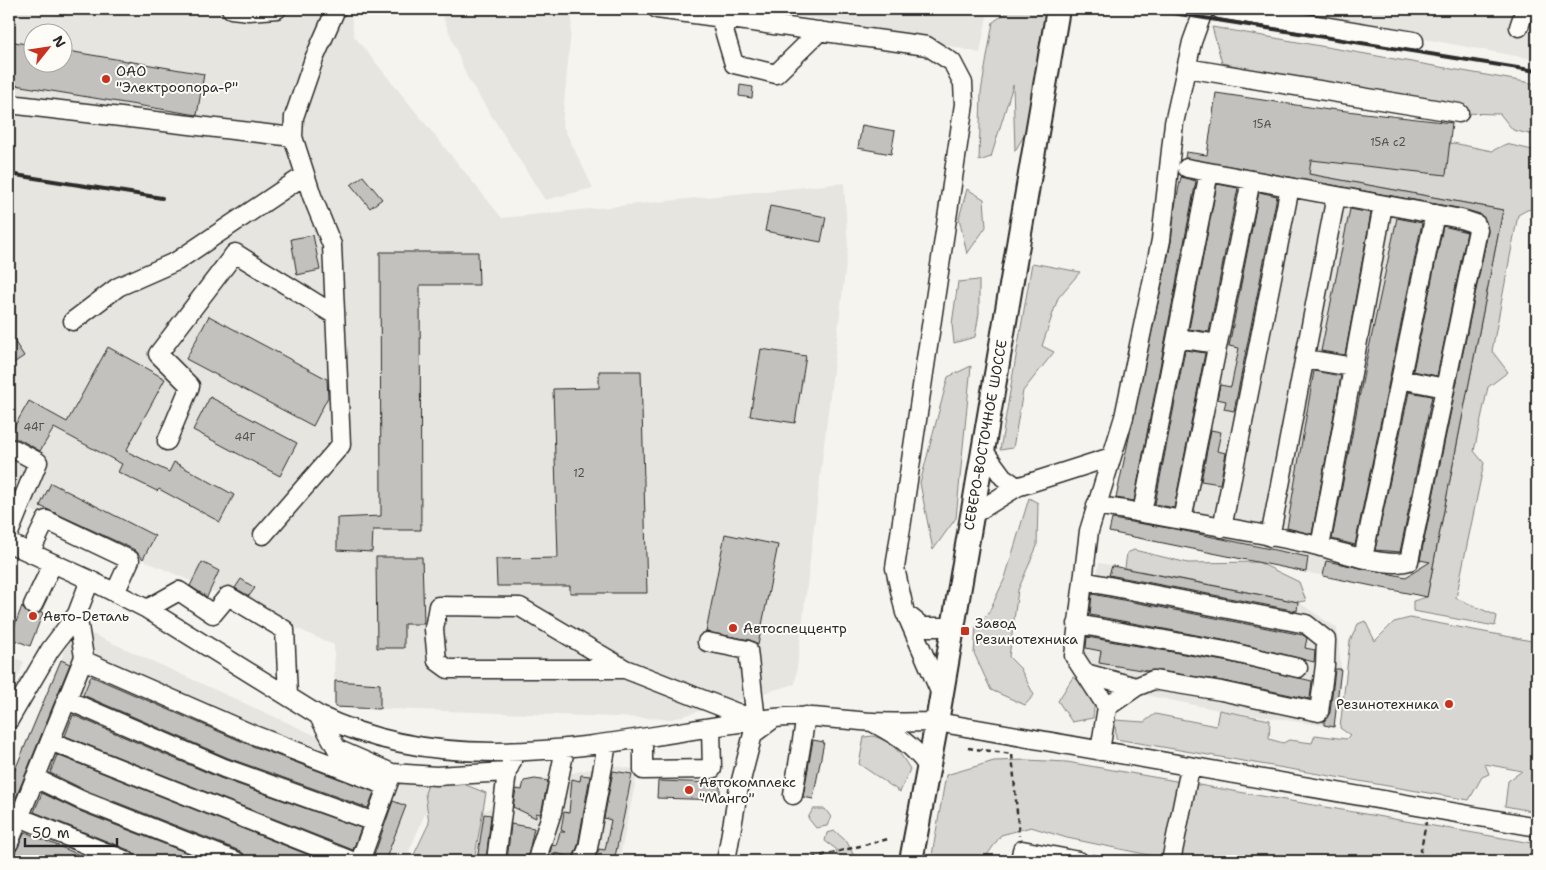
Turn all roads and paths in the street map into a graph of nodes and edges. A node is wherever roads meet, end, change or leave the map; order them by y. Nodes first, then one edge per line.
1 (231, 9) edge
2 (277, 9) edge
3 (336, 9) edge
4 (657, 9) edge
5 (1058, 9) edge
6 (1204, 9) edge
7 (1220, 9) edge
8 (1525, 9) edge
9 (720, 17) junction
10 (1519, 27) dead end
11 (820, 31) junction
12 (1414, 41) dead end
13 (1186, 68) junction
14 (9, 104) edge
15 (1459, 114) dead end
16 (293, 137) junction
17 (1187, 168) dead end
18 (1209, 172) junction
19 (305, 175) junction
20 (1251, 180) junction
21 (1290, 188) junction
22 (1336, 196) junction
23 (1383, 205) junction
24 (1435, 214) junction
25 (335, 315) junction
26 (73, 321) dead end
27 (1177, 338) junction
28 (1218, 344) junction
29 (1305, 359) junction
30 (1353, 367) junction
31 (1400, 379) junction
32 (1445, 388) junction
33 (167, 441) dead end
34 (14, 449) dead end
35 (983, 450) junction
36 (1111, 457) junction
37 (1018, 487) junction
38 (1096, 505) junction
39 (1142, 513) junction
40 (972, 515) junction
41 (1182, 520) junction
42 (1222, 528) junction
43 (9, 533) edge
44 (263, 535) dead end
45 (1270, 537) junction
46 (9, 543) edge
47 (1320, 547) junction
48 (30, 553) junction
49 (1363, 558) junction
50 (53, 564) junction
51 (90, 580) junction
52 (1083, 581) junction
53 (115, 593) junction
54 (32, 605) dead end
55 (147, 609) junction
56 (905, 613) junction
57 (77, 614) junction
58 (1077, 624) junction
59 (952, 627) junction
60 (707, 642) dead end
61 (83, 660) junction
62 (1298, 668) dead end
63 (625, 669) junction
64 (1085, 673) junction
65 (1136, 687) junction
66 (941, 694) junction
67 (288, 696) junction
68 (67, 700) junction
69 (1107, 707) junction
70 (318, 714) junction
71 (806, 716) junction
72 (776, 717) junction
73 (9, 720) edge
74 (756, 721) junction
75 (872, 722) junction
76 (937, 722) junction
77 (711, 728) junction
78 (643, 738) junction
79 (50, 742) junction
80 (607, 744) junction
81 (968, 748) dead end
82 (565, 749) junction
83 (1100, 751) junction
84 (517, 752) junction
85 (928, 766) junction
86 (1190, 768) junction
87 (507, 772) junction
88 (35, 778) junction
89 (389, 780) junction
90 (793, 795) dead end
91 (1428, 808) junction
92 (19, 817) junction
93 (374, 822) junction
94 (1537, 827) edge
95 (888, 839) dead end
96 (1019, 841) dead end
97 (9, 843) edge
98 (1082, 858) edge
99 (127, 861) edge
100 (236, 861) edge
101 (352, 861) edge
102 (360, 861) edge
103 (496, 861) edge
104 (537, 861) edge
105 (582, 861) edge
106 (726, 861) edge
107 (804, 861) edge
108 (911, 861) edge
109 (1020, 861) edge
110 (1125, 861) edge
111 (1171, 861) edge
112 (1419, 861) edge

1 - 2 street
3 - 16 street
4 - 9 street
5 - 35 main road, СЕВЕРО-ВОСТОЧНОЕ ШОССЕ
6 - 13 street
7 - 12 street
8 - 10 street
9 - 11 street
9 - 11 street
11 - 56 street
13 - 15 street
13 - 36 street
14 - 16 street
16 - 19 street
17 - 18 street
18 - 20 street
18 - 27 street
19 - 25 street
19 - 26 street
20 - 21 street
20 - 28 street
21 - 22 street
21 - 42 street
22 - 23 street
22 - 29 street
23 - 24 street
23 - 30 street
24 - 31 street
24 - 32 street
25 - 33 street
25 - 44 street
27 - 28 street
27 - 39 street
28 - 41 street
29 - 30 street
29 - 45 street
30 - 47 street
31 - 32 street
31 - 49 street
32 - 49 street
34 - 43 street
35 - 37 street
35 - 40 main road, СЕВЕРО-ВОСТОЧНОЕ ШОССЕ
36 - 37 street
36 - 38 street
37 - 40 street
38 - 39 street
38 - 52 street
39 - 41 street
40 - 59 main road, СЕВЕРО-ВОСТОЧНОЕ ШОССЕ
41 - 42 street
42 - 45 street
45 - 47 street
46 - 48 street
47 - 49 street
48 - 50 street
48 - 53 street
50 - 51 street
50 - 54 street
51 - 53 street
51 - 57 street
52 - 58 street
52 - 65 street
53 - 55 street
55 - 67 street
55 - 67 street
56 - 59 street
56 - 66 street
57 - 61 street
57 - 73 street
58 - 62 street
58 - 64 street
59 - 66 main road, СЕВЕРО-ВОСТОЧНОЕ ШОССЕ
60 - 74 street
61 - 68 street
61 - 89 street
63 - 63 street
63 - 74 street
64 - 65 street
64 - 69 street
65 - 69 street
66 - 76 main road, СЕВЕРО-ВОСТОЧНОЕ ШОССЕ
67 - 70 street
68 - 79 street
68 - 93 street
69 - 83 street
70 - 84 street
70 - 89 street
71 - 72 street
71 - 75 street
71 - 90 street
72 - 74 street
72 - 106 street
74 - 77 street
75 - 76 street
75 - 85 street
76 - 83 street
76 - 85 main road, СЕВЕРО-ВОСТОЧНОЕ ШОССЕ
77 - 78 street
77 - 78 street
78 - 80 street
79 - 88 street
79 - 101 street
80 - 82 street
80 - 105 street
81 - 96 path
82 - 84 street
82 - 104 street
83 - 86 street
84 - 87 street
85 - 108 main road, СЕВЕРО-ВОСТОЧНОЕ ШОССЕ
86 - 91 street
86 - 111 street
87 - 89 street
87 - 103 street
88 - 92 street
88 - 100 street
89 - 93 street
91 - 94 street
91 - 112 path
92 - 97 street
92 - 99 street
93 - 102 street
95 - 107 path
98 - 109 street
98 - 110 path

